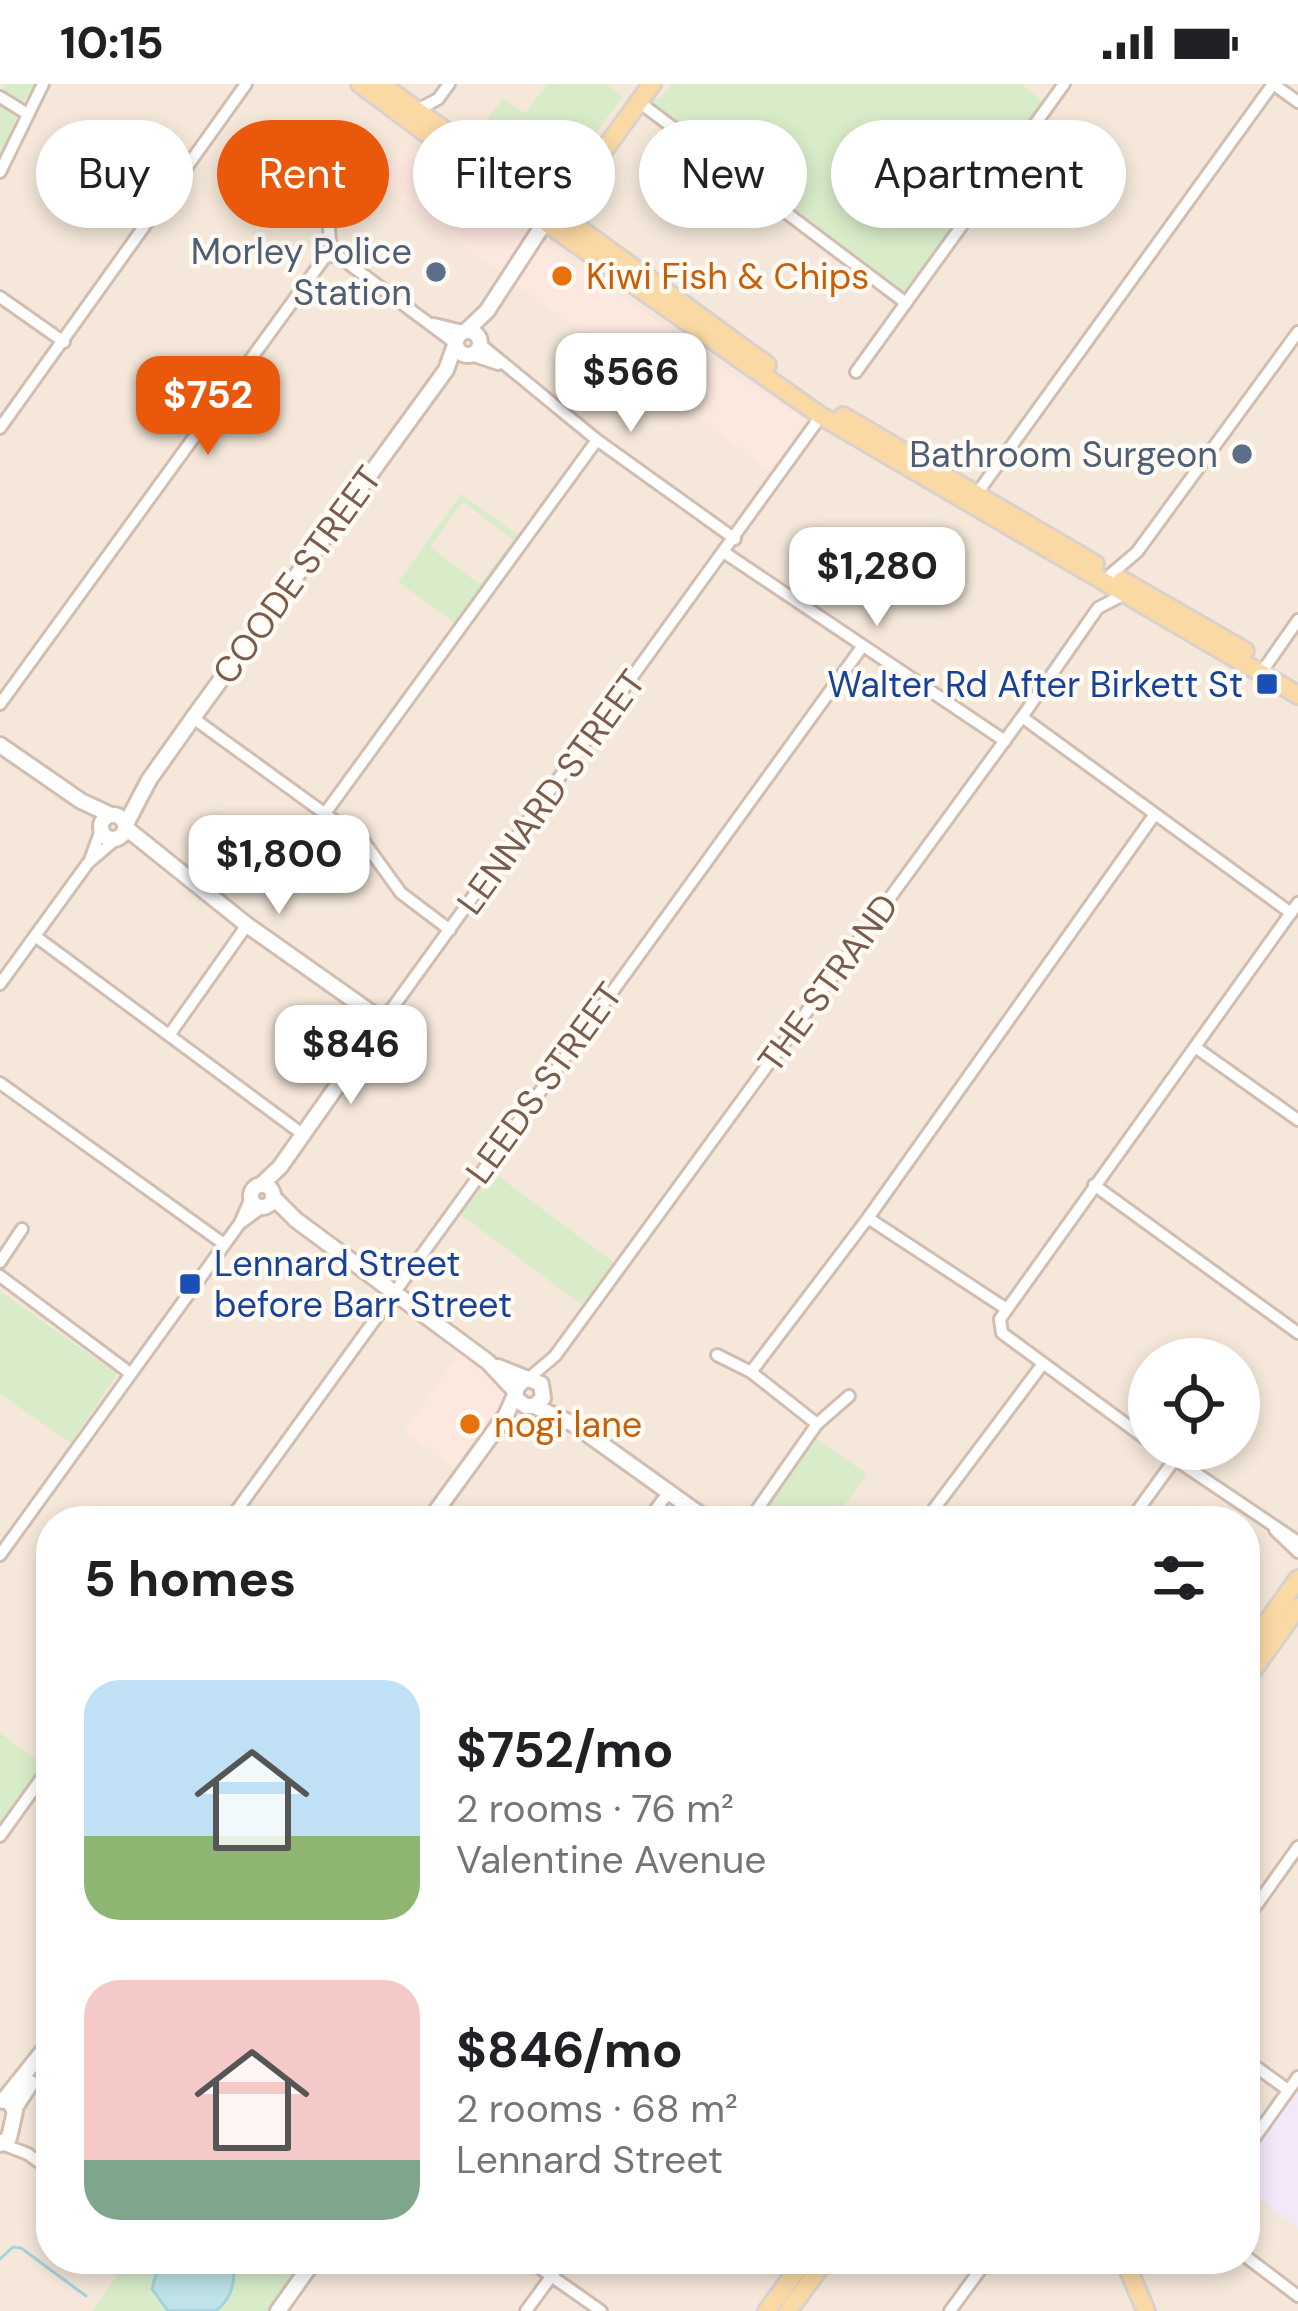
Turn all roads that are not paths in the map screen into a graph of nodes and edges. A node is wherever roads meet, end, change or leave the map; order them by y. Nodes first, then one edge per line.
1 (43, 84) edge
2 (246, 84) edge
3 (360, 84) edge
4 (381, 84) edge
5 (449, 84) edge
6 (652, 84) edge
7 (1064, 84) edge
8 (1273, 84) edge
9 (0, 97) edge
10 (438, 99) junction
11 (639, 102) junction
12 (1298, 102) edge
13 (418, 110) junction
14 (26, 113) junction
15 (431, 120) edge
16 (434, 120) edge
17 (413, 121) edge
18 (615, 135) edge
19 (0, 172) edge
20 (329, 228) dead end
21 (548, 228) edge
22 (565, 228) edge
23 (566, 228) edge
24 (331, 254) junction
25 (0, 297) edge
26 (905, 303) junction
27 (1298, 332) edge
28 (64, 342) junction
29 (467, 343) junction
30 (856, 372) dead end
31 (821, 416) junction
32 (0, 428) edge
33 (597, 440) junction
34 (972, 500) junction
35 (735, 538) junction
36 (1137, 552) junction
37 (725, 553) junction
38 (1104, 576) junction
39 (1128, 590) junction
40 (1098, 608) junction
41 (1298, 620) edge
42 (862, 647) junction
43 (1264, 668) junction
44 (1298, 682) edge
45 (1298, 694) edge
46 (0, 704) edge
47 (1022, 717) junction
48 (193, 718) junction
49 (1005, 742) junction
50 (0, 745) edge
51 (326, 812) junction
52 (1155, 814) junction
53 (114, 827) junction
54 (1294, 908) edge
55 (247, 926) junction
56 (450, 930) junction
57 (35, 936) junction
58 (0, 984) edge
59 (383, 1021) junction
60 (170, 1034) junction
61 (1195, 1047) junction
62 (0, 1083) edge
63 (1298, 1120) edge
64 (301, 1133) junction
65 (1094, 1185) junction
66 (264, 1198) junction
67 (868, 1219) junction
68 (22, 1229) dead end
69 (224, 1244) junction
70 (0, 1262) edge
71 (0, 1276) edge
72 (392, 1293) junction
73 (1004, 1308) junction
74 (1298, 1334) edge
75 (717, 1355) dead end
76 (1042, 1364) junction
77 (751, 1372) junction
78 (130, 1373) junction
79 (529, 1392) junction
80 (849, 1396) dead end
81 (817, 1424) junction
82 (1128, 1426) edge
83 (1168, 1470) edge
84 (1189, 1470) edge
85 (668, 1493) junction
86 (240, 1506) edge
87 (440, 1506) edge
88 (449, 1506) edge
89 (658, 1506) edge
90 (687, 1506) edge
91 (759, 1506) edge
92 (936, 1506) edge
93 (1141, 1506) edge
94 (1241, 1506) edge
95 (1260, 1520) edge
96 (1275, 1530) junction
97 (1298, 1542) edge
98 (1298, 1552) edge
99 (0, 1555) edge
100 (1298, 1580) edge
101 (1298, 1607) edge
102 (1260, 1632) edge
103 (1260, 1660) edge
104 (36, 1786) edge
105 (0, 1836) edge
106 (1298, 1847) edge
107 (1260, 1900) edge
108 (36, 2063) edge
109 (1260, 2070) edge
110 (36, 2071) edge
111 (1298, 2077) edge
112 (1288, 2090) junction
113 (6, 2104) edge
114 (1260, 2130) edge
115 (4, 2140) edge
116 (36, 2160) edge
117 (1260, 2267) edge
118 (304, 2274) edge
119 (548, 2274) edge
120 (794, 2274) edge
121 (815, 2274) edge
122 (977, 2274) edge
123 (1130, 2274) edge
124 (1139, 2274) edge
125 (551, 2276) junction
126 (1298, 2296) edge
127 (1144, 2306) edge
128 (278, 2311) edge
129 (526, 2311) edge
130 (601, 2311) edge
131 (767, 2311) edge
132 (788, 2311) edge
133 (950, 2311) edge

1 - 14 street
2 - 28 street
3 - 17 main road
4 - 13 main road
5 - 10 street
6 - 11 main road, COODE STREET
7 - 26 street
8 - 12 street
8 - 34 street
9 - 14 street
10 - 13 street
10 - 16 street
11 - 18 main road, COODE STREET
11 - 26 street
13 - 15 main road
14 - 19 street
20 - 24 street
21 - 29 street, COODE STREET
22 - 31 main road
23 - 34 main road
24 - 29 street
24 - 46 street
25 - 28 street
26 - 30 street
27 - 36 street
28 - 32 street
29 - 33 street
29 - 48 street, COODE STREET
31 - 34 main road
31 - 35 street, LENNARD STREET
33 - 35 street
33 - 51 street
34 - 38 main road
35 - 37 street, LENNARD STREET
36 - 38 street
36 - 39 street
37 - 42 street
37 - 56 street, LENNARD STREET
38 - 39 main road
38 - 40 street
39 - 40 street, THE STRAND
39 - 43 main road
40 - 47 street, THE STRAND
41 - 43 street
42 - 49 street
42 - 72 street, LEEDS STREET
43 - 44 main road
43 - 45 main road
47 - 49 street, THE STRAND
47 - 52 street
48 - 51 street
48 - 53 street, COODE STREET
49 - 79 street, THE STRAND
50 - 53 street
51 - 56 street
52 - 54 street
52 - 67 street
53 - 55 street
53 - 57 street, COODE STREET
54 - 61 street
55 - 59 street
55 - 60 street
56 - 59 street, LENNARD STREET
57 - 58 street, COODE STREET
57 - 60 street
59 - 64 street, LENNARD STREET
60 - 64 street
61 - 63 street
61 - 65 street
62 - 69 street
64 - 66 street, LENNARD STREET
65 - 73 street
65 - 74 street
66 - 69 street, LENNARD STREET
66 - 72 street
67 - 73 street
67 - 77 street
68 - 70 street
69 - 78 street, LENNARD STREET
71 - 78 street
72 - 79 street
72 - 86 street, LEEDS STREET
73 - 76 street
75 - 77 street
76 - 82 street
76 - 92 street
77 - 81 street
78 - 99 street, LENNARD STREET
79 - 85 street
79 - 87 street, THE STRAND
79 - 88 street, THE STRAND
80 - 81 street
81 - 91 street
83 - 93 street
84 - 94 street
85 - 89 street
85 - 90 street
95 - 96 street
96 - 97 street
96 - 98 street
100 - 102 main road
101 - 103 main road
104 - 105 street
106 - 107 street
108 - 113 street
109 - 112 street
110 - 113 street
111 - 112 street
112 - 114 street
113 - 115 street
115 - 116 street
117 - 126 street
118 - 128 street
119 - 125 street
120 - 131 main road
121 - 132 main road
122 - 133 street
123 - 127 main road
124 - 127 main road
125 - 129 street
125 - 130 street

